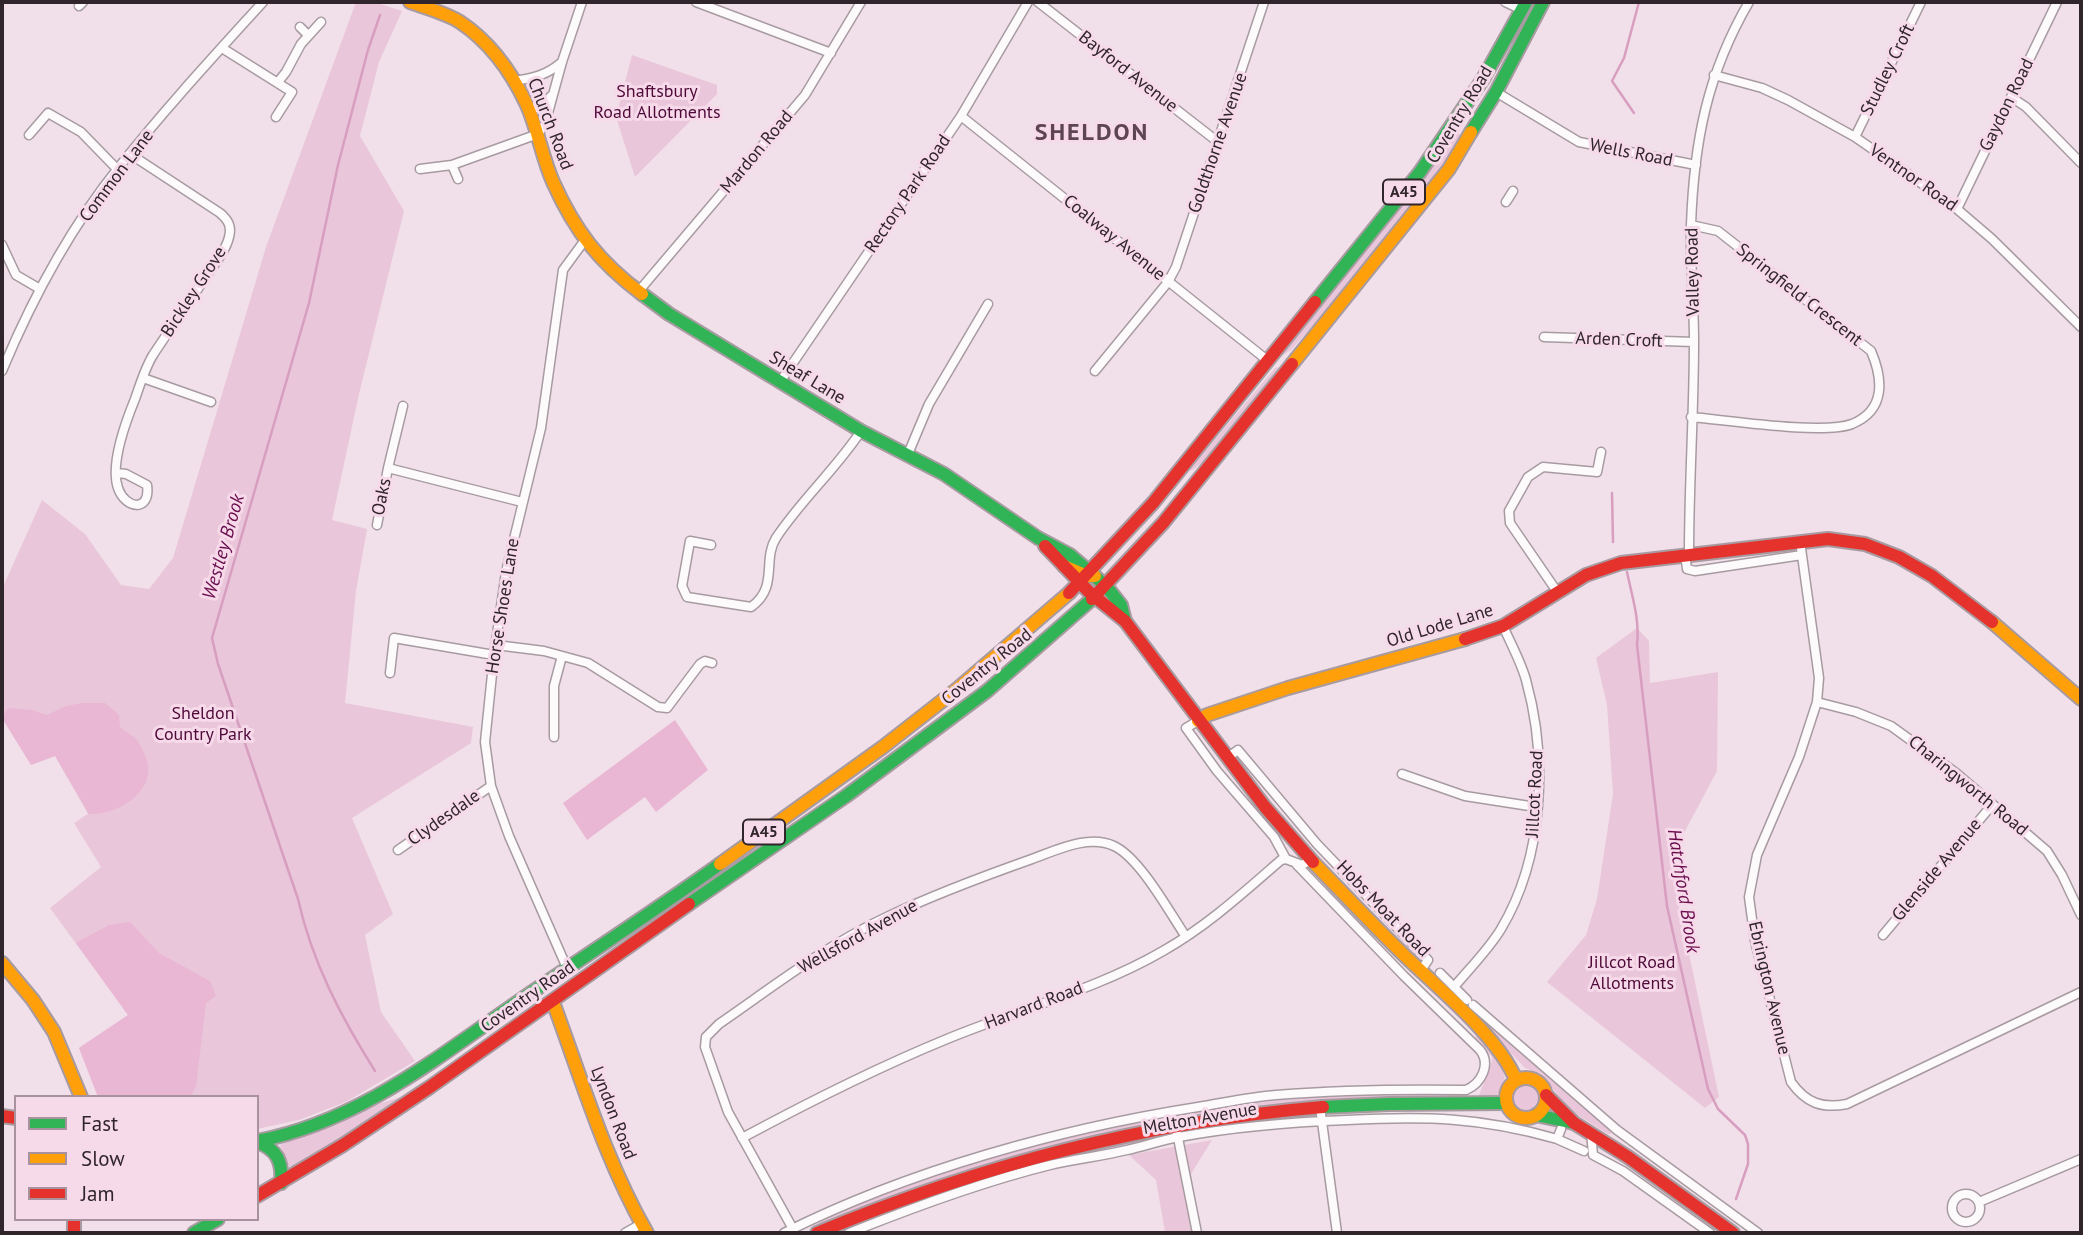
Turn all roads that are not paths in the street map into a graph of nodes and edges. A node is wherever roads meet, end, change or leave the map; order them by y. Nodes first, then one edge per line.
1 (263, 2) edge
2 (410, 2) edge
3 (582, 2) edge
4 (696, 2) edge
5 (861, 2) edge
6 (1028, 2) edge
7 (1038, 2) edge
8 (1264, 2) edge
9 (1505, 2) edge
10 (1543, 2) edge
11 (1749, 2) edge
12 (1921, 2) edge
13 (2057, 2) edge
14 (1524, 6) edge
15 (321, 22) dead end
16 (300, 27) dead end
17 (308, 35) junction
18 (222, 48) junction
19 (831, 53) junction
20 (562, 62) junction
21 (1714, 75) junction
22 (514, 81) junction
23 (278, 82) junction
24 (299, 83) dead end
25 (555, 90) junction
26 (292, 92) junction
27 (1496, 92) junction
28 (2011, 97) junction
29 (528, 109) junction
30 (961, 116) junction
31 (276, 117) dead end
32 (538, 134) junction
33 (29, 135) dead end
34 (1855, 137) junction
35 (1218, 142) junction
36 (130, 154) junction
37 (426, 156) dead end
38 (2081, 163) edge
39 (452, 165) junction
40 (1696, 166) junction
41 (117, 169) junction
42 (458, 179) dead end
43 (1513, 191) dead end
44 (1506, 202) dead end
45 (1957, 209) junction
46 (1691, 225) junction
47 (576, 226) joint
48 (585, 240) junction
49 (2, 245) edge
50 (1168, 282) junction
51 (40, 289) junction
52 (638, 292) junction
53 (988, 304) dead end
54 (2081, 327) edge
55 (1544, 337) dead end
56 (1694, 342) junction
57 (1277, 364) junction
58 (2, 371) edge
59 (1096, 371) dead end
60 (143, 378) junction
61 (780, 382) junction
62 (211, 402) dead end
63 (403, 406) dead end
64 (1691, 417) junction
65 (862, 431) junction
66 (1601, 452) dead end
67 (908, 454) junction
68 (388, 468) junction
69 (117, 473) junction
70 (522, 502) junction
71 (377, 526) dead end
72 (1800, 541) junction
73 (711, 545) dead end
74 (1687, 554) junction
75 (1802, 555) junction
76 (1095, 585) junction
77 (1558, 593) junction
78 (1125, 621) junction
79 (1503, 626) junction
80 (496, 645) junction
81 (494, 655) junction
82 (562, 656) junction
83 (712, 663) dead end
84 (390, 673) dead end
85 (2081, 699) edge
86 (1817, 702) junction
87 (1198, 721) junction
88 (554, 737) dead end
89 (1227, 758) junction
90 (1402, 774) dead end
91 (491, 786) junction
92 (1992, 805) junction
93 (1536, 807) junction
94 (1278, 832) junction
95 (398, 850) dead end
96 (1286, 859) junction
97 (1311, 860) junction
98 (1297, 864) junction
99 (2081, 915) edge
100 (1883, 936) dead end
101 (1186, 937) junction
102 (2, 963) edge
103 (567, 968) junction
104 (1420, 972) junction
105 (1440, 973) dead end
106 (1454, 987) junction
107 (2081, 992) edge
108 (553, 1002) junction
109 (1516, 1080) junction
110 (1472, 1087) junction
111 (384, 1093) junction
112 (80, 1095) edge
113 (1546, 1095) junction
114 (1469, 1103) junction
115 (1506, 1103) junction
116 (1321, 1114) junction
117 (1536, 1115) junction
118 (1574, 1123) junction
119 (1176, 1124) junction
120 (1561, 1129) dead end
121 (1591, 1132) junction
122 (1178, 1137) junction
123 (741, 1138) junction
124 (1557, 1139) junction
125 (259, 1142) edge
126 (259, 1143) edge
127 (1584, 1151) dead end
128 (2081, 1159) edge
129 (281, 1183) junction
130 (259, 1195) edge
131 (1979, 1202) dead end
132 (215, 1221) edge
133 (644, 1228) edge
134 (793, 1229) junction
135 (816, 1229) edge
136 (194, 1233) edge
137 (625, 1233) edge
138 (784, 1233) edge
139 (849, 1233) edge
140 (1197, 1233) edge
141 (1337, 1233) edge
142 (1710, 1233) edge
143 (1733, 1233) edge
144 (1758, 1233) edge

1 - 18 street, Common Lane
2 - 22 main road, Church Road
3 - 20 street
4 - 19 street
5 - 19 street, Mardon Road
6 - 30 street, Rectory Park Road
7 - 35 street, Bayford Avenue
8 - 35 street, Goldthorne Avenue
9 - 14 street
10 - 27 main road, Coventry Road / A45
11 - 21 street, Valley Road
12 - 34 street, Studley Croft
13 - 28 street, Gaydon Road
14 - 57 main road, Coventry Road / A45
15 - 17 street
16 - 17 street
17 - 23 street
18 - 23 street
18 - 36 street, Common Lane
19 - 52 street, Mardon Road
20 - 22 street
20 - 25 street
21 - 34 street, Ventnor Road
21 - 40 street, Valley Road
22 - 29 main road, Church Road
23 - 26 street
24 - 26 street
25 - 29 street
25 - 32 street
26 - 31 street
27 - 40 street, Wells Road
27 - 57 main road, Coventry Road / A45
28 - 38 street
28 - 45 street, Gaydon Road
29 - 32 main road, Church Road
30 - 50 street, Coalway Avenue
30 - 61 street, Rectory Park Road
32 - 39 street
32 - 47 main road, Church Road
33 - 41 street
34 - 45 street, Ventnor Road
35 - 50 street, Goldthorne Avenue
36 - 41 street, Common Lane
36 - 60 street, Bickley Grove
37 - 39 street
39 - 42 street
40 - 46 street, Valley Road
41 - 51 street, Common Lane
43 - 44 street
45 - 54 street, Ventnor Road
46 - 56 street, Valley Road
46 - 64 street, Springfield Crescent
47 - 48 main road, Sheaf Lane
48 - 52 main road, Sheaf Lane
48 - 70 street, Horse Shoes Lane
49 - 51 street
50 - 57 street, Coalway Avenue
50 - 59 street, Goldthorne Avenue
51 - 58 street, Common Lane
52 - 61 main road, Sheaf Lane
53 - 67 street
55 - 56 street, Arden Croft
56 - 64 street, Valley Road
57 - 76 main road, Coventry Road / A45
57 - 76 main road, Coventry Road / A45
60 - 62 street
60 - 69 street, Bickley Grove
61 - 65 main road, Sheaf Lane
63 - 68 street, Oaks
64 - 74 street, Valley Road
65 - 67 main road, Sheaf Lane
65 - 73 street
66 - 77 street
67 - 76 main road, Sheaf Lane
68 - 70 street
68 - 71 street, Oaks
69 - 69 street
70 - 80 street, Horse Shoes Lane
72 - 74 main road, Old Lode Lane
72 - 75 street, Ebrington Avenue
72 - 85 main road, Old Lode Lane
74 - 75 street
74 - 77 main road, Old Lode Lane
75 - 86 street, Ebrington Avenue
76 - 78 main road, Hobs Moat Road
76 - 78 main road, Hobs Moat Road
76 - 103 main road, Coventry Road / A45
76 - 108 main road, Coventry Road / A45
77 - 79 main road, Old Lode Lane
78 - 87 main road, Hobs Moat Road
79 - 87 main road, Old Lode Lane
79 - 93 street, Jillcot Road
80 - 81 street, Horse Shoes Lane
80 - 82 street
81 - 84 street
81 - 91 street, Horse Shoes Lane
82 - 83 street
82 - 88 street
86 - 92 street, Charingworth Road
86 - 107 street, Ebrington Avenue
87 - 89 main road, Hobs Moat Road
87 - 94 street, Hobs Moat Road
89 - 94 main road, Hobs Moat Road
89 - 104 street, Hobs Moat Road
90 - 93 street
91 - 95 street, Clydesdale
91 - 103 street, Horse Shoes Lane
92 - 99 street, Charingworth Road
92 - 100 street, Glenside Avenue
93 - 106 street, Jillcot Road
94 - 96 street, Hobs Moat Road
94 - 97 main road, Hobs Moat Road
96 - 98 street
96 - 101 street, Harvard Road
97 - 98 street
97 - 104 main road, Hobs Moat Road
98 - 110 street, Hobs Moat Road
101 - 123 street, Harvard Road
101 - 123 street, Wellsford Avenue
102 - 112 main road
103 - 111 main road, Coventry Road / A45
104 - 109 main road, Hobs Moat Road
105 - 106 street
106 - 144 street
108 - 111 main road
108 - 129 main road, Coventry Road / A45
108 - 133 main road, Lyndon Road
109 - 113 main road
109 - 115 main road
110 - 114 street
110 - 135 street, Melton Avenue
111 - 125 main road, Coventry Road / A45
113 - 117 main road
113 - 118 main road
114 - 115 main road, Melton Avenue
114 - 116 main road, Melton Avenue
115 - 117 main road
116 - 119 main road, Melton Avenue
116 - 122 street, Melton Avenue
116 - 124 street, Melton Avenue
116 - 141 street
117 - 118 main road
118 - 121 main road
119 - 122 street
119 - 135 main road, Melton Avenue
120 - 124 street
121 - 142 street
121 - 143 main road
122 - 139 street, Melton Avenue
122 - 140 street
123 - 134 street, Wellsford Avenue
124 - 127 street, Melton Avenue
126 - 129 main road
128 - 131 street
129 - 130 main road, A45
132 - 136 main road
133 - 137 street
134 - 135 street, Melton Avenue
134 - 138 street, Melton Avenue

